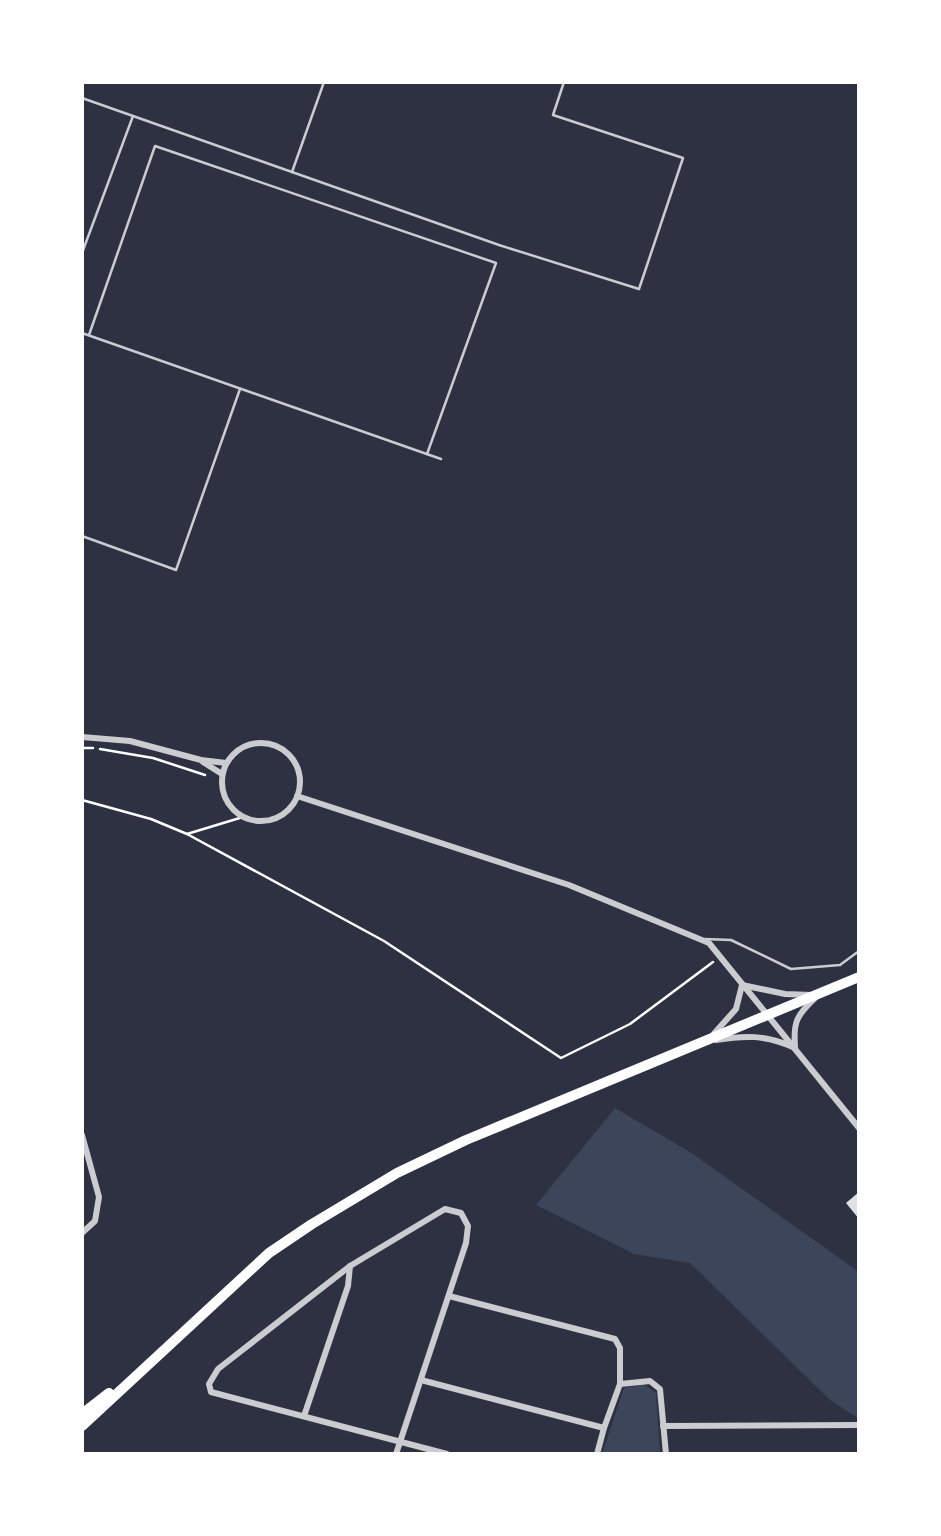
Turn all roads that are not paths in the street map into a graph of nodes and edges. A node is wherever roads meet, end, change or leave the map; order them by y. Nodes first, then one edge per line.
1 (324, 82) edge
2 (564, 82) edge
3 (82, 98) edge
4 (132, 116) junction
5 (292, 172) junction
6 (82, 253) edge
7 (82, 333) edge
8 (89, 335) junction
9 (240, 389) junction
10 (427, 454) junction
11 (441, 459) dead end
12 (82, 536) edge
13 (82, 737) edge
14 (201, 761) junction
15 (226, 763) junction
16 (222, 775) junction
17 (297, 796) junction
18 (698, 939) junction
19 (859, 951) edge
20 (859, 977) edge
21 (743, 985) junction
22 (818, 995) junction
23 (767, 1016) junction
24 (708, 1041) junction
25 (795, 1048) junction
26 (859, 1128) edge
27 (82, 1135) edge
28 (82, 1233) edge
29 (350, 1266) junction
30 (449, 1296) junction
31 (162, 1351) junction
32 (421, 1380) junction
33 (620, 1384) junction
34 (82, 1414) edge
35 (304, 1416) junction
36 (82, 1426) edge
37 (663, 1426) junction
38 (859, 1426) edge
39 (604, 1428) junction
40 (400, 1442) junction
41 (396, 1454) edge
42 (447, 1454) edge
43 (597, 1454) edge
44 (666, 1454) edge

1 - 5 lane
2 - 5 lane
3 - 4 lane
4 - 5 lane
4 - 6 lane
7 - 8 lane
8 - 9 lane
8 - 10 lane
9 - 10 lane
9 - 12 lane
10 - 11 lane
13 - 14 street
14 - 15 street
14 - 16 street
15 - 16 street
15 - 17 street
16 - 17 street
17 - 18 street
18 - 19 lane
18 - 21 street
20 - 22 main road
21 - 22 street
21 - 23 street
21 - 24 street
22 - 23 main road
22 - 25 street
23 - 24 main road
23 - 25 street
24 - 25 street
24 - 31 main road
25 - 26 street
27 - 28 street
29 - 30 street
29 - 35 street
29 - 35 street
30 - 32 street
30 - 33 street
31 - 34 main road
31 - 36 main road
32 - 39 street
32 - 40 street
33 - 37 street
33 - 39 street
35 - 40 street
37 - 38 street
37 - 44 street
39 - 43 street
40 - 41 street
40 - 42 street

